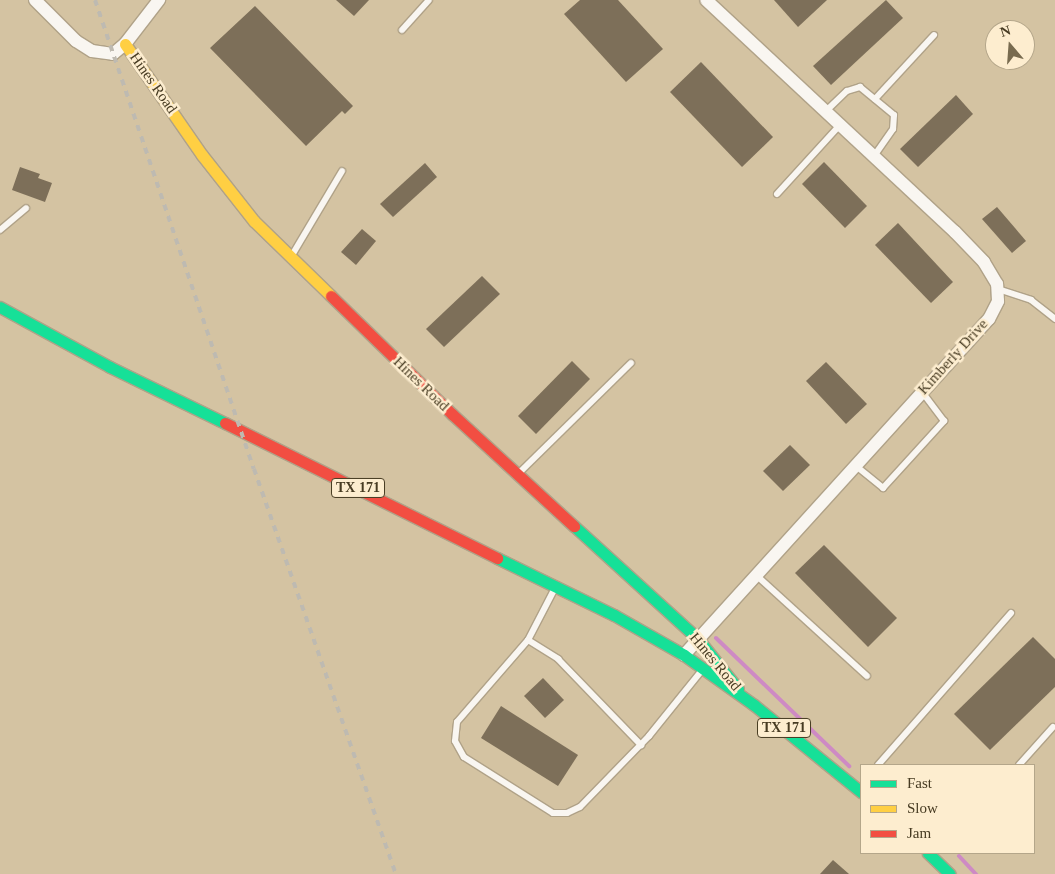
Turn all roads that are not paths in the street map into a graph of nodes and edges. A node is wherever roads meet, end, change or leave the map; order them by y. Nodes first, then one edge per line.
1 (35, 0) edge
2 (159, 0) edge
3 (429, 0) edge
4 (706, 0) edge
5 (402, 30) dead end
6 (934, 35) dead end
7 (125, 44) junction
8 (875, 99) junction
9 (826, 111) junction
10 (840, 124) junction
11 (874, 156) junction
12 (342, 171) dead end
13 (776, 194) dead end
14 (26, 208) dead end
15 (0, 230) edge
16 (290, 258) junction
17 (998, 289) junction
18 (0, 307) edge
19 (1055, 319) edge
20 (3, 321) edge
21 (631, 363) dead end
22 (110, 367) junction
23 (922, 392) junction
24 (856, 466) junction
25 (518, 474) junction
26 (756, 575) junction
27 (555, 587) junction
28 (1011, 613) dead end
29 (698, 639) junction
30 (528, 640) junction
31 (684, 655) junction
32 (714, 658) junction
33 (702, 669) junction
34 (867, 676) dead end
35 (745, 699) junction
36 (1053, 727) dead end
37 (641, 745) junction
38 (879, 764) edge
39 (1020, 764) edge
40 (860, 789) edge
41 (934, 855) edge
42 (950, 874) edge

1 - 7 street
2 - 7 street
3 - 5 lane
4 - 9 street
6 - 8 lane
7 - 16 main road, Hines Road
8 - 9 lane
8 - 11 lane
9 - 10 street
10 - 11 street
10 - 13 lane
11 - 17 street
12 - 16 lane
14 - 15 lane
16 - 25 main road, Hines Road
17 - 19 lane
17 - 23 street, Kimberly Drive
18 - 22 main road, TX 171
20 - 22 main road, TX 171
21 - 25 lane
22 - 27 main road, TX 171
23 - 24 street, Kimberly Drive
23 - 24 lane
24 - 26 street, Kimberly Drive
25 - 29 main road, Hines Road
26 - 29 street, Kimberly Drive
26 - 34 lane
27 - 30 lane
27 - 31 main road, TX 171
28 - 38 lane
29 - 31 street, Kimberly Drive
29 - 32 main road, Hines Road
30 - 37 lane
30 - 37 lane
31 - 33 main road, TX 171
32 - 33 lane
32 - 35 main road, Hines Road
33 - 35 main road, TX 171
33 - 37 lane
35 - 40 main road, TX 171
36 - 39 lane
41 - 42 main road

